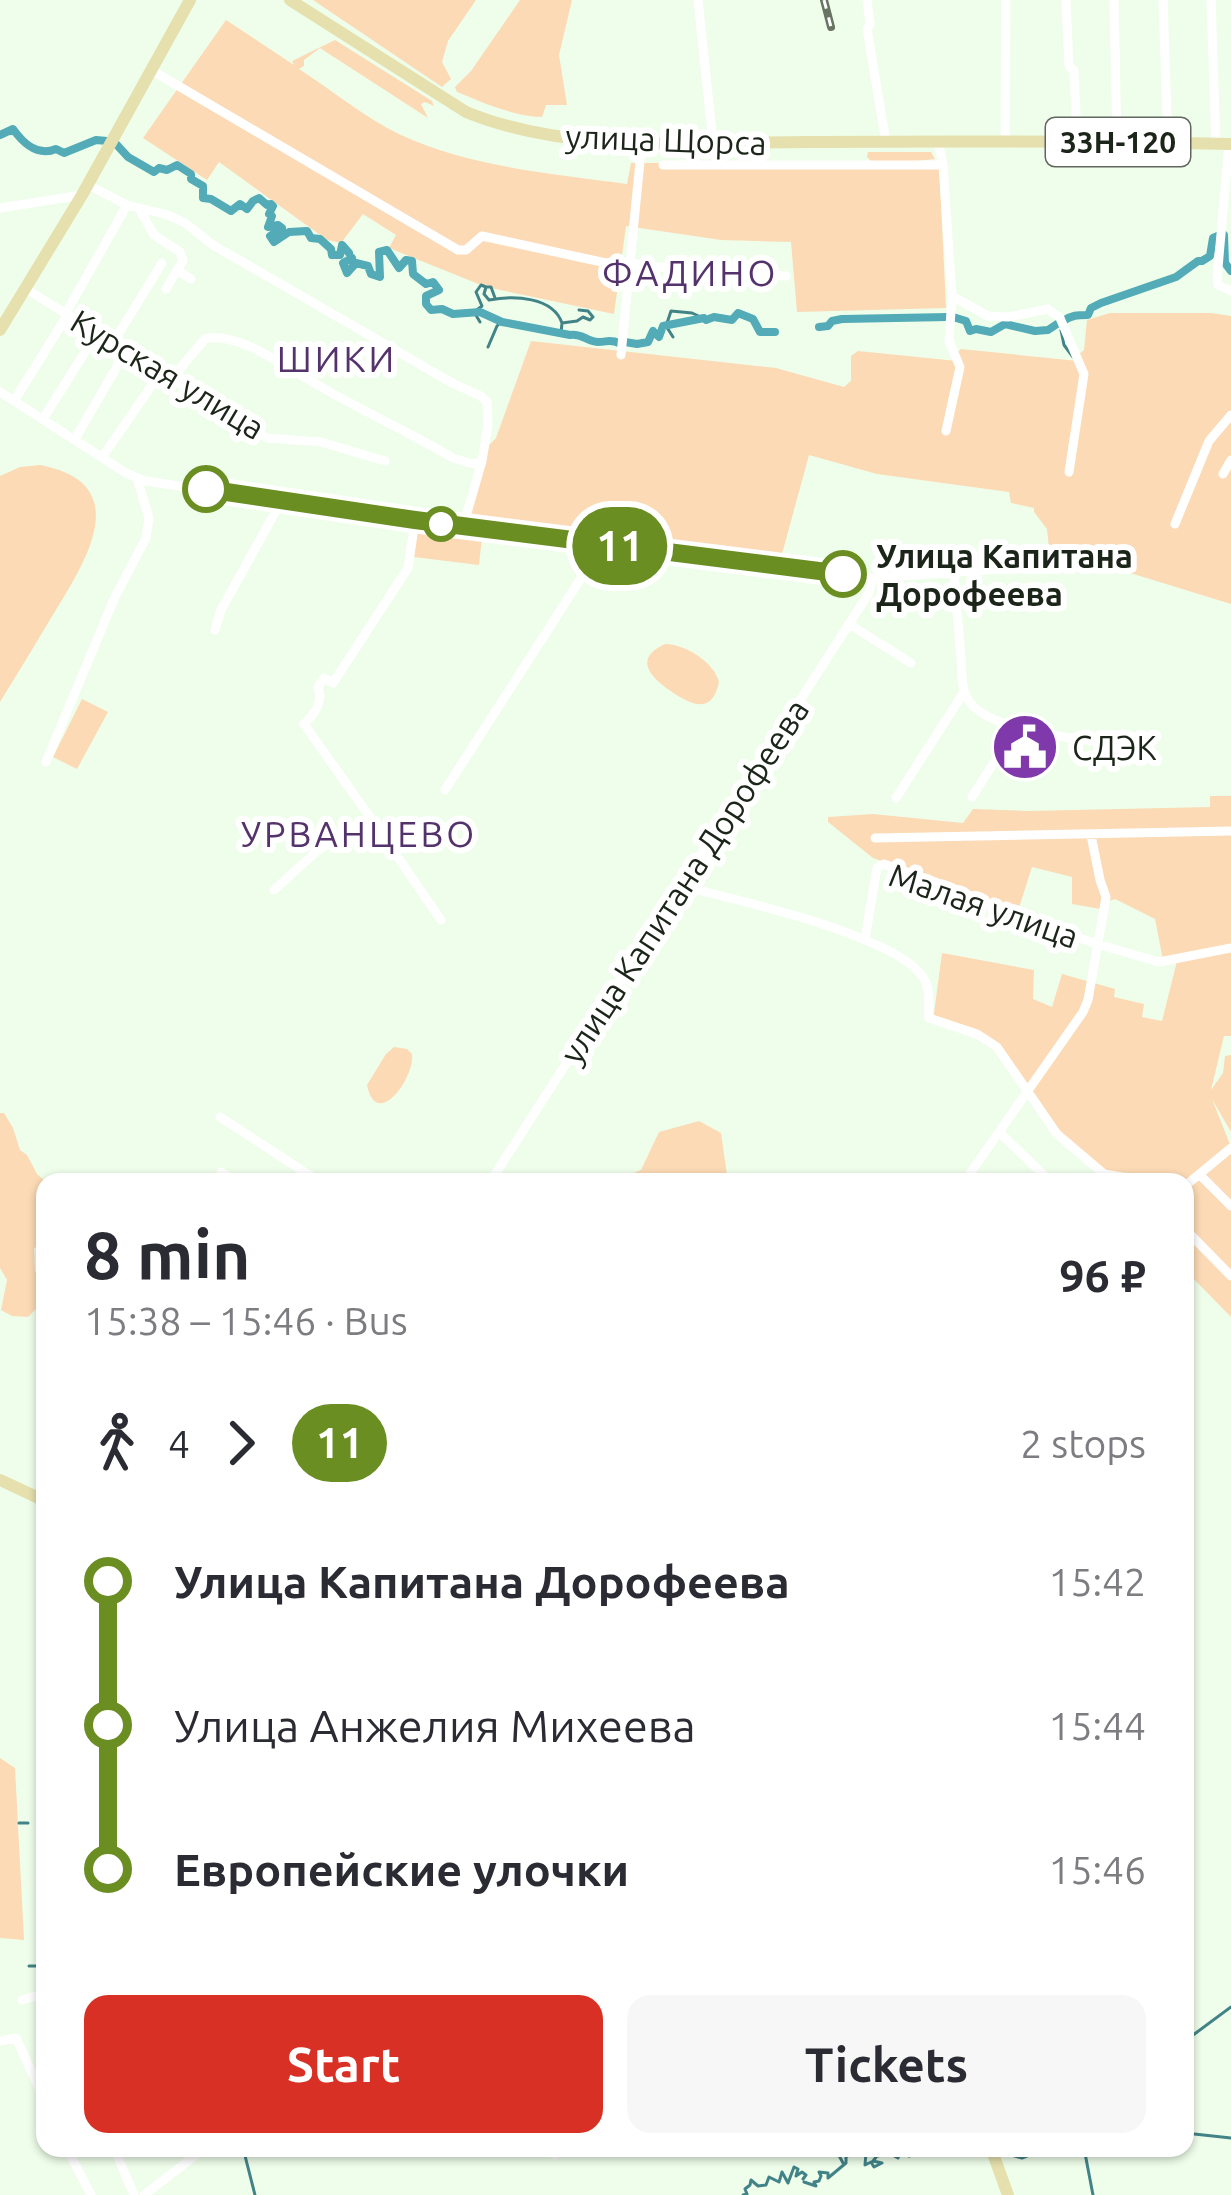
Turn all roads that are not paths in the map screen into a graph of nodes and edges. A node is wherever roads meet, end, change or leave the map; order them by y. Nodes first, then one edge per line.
1 (190, 0) edge
2 (290, 0) edge
3 (698, 0) edge
4 (867, 0) edge
5 (1006, 0) edge
6 (1066, 0) edge
7 (1114, 0) edge
8 (1163, 0) edge
9 (1211, 0) edge
10 (153, 71) junction
11 (1076, 115) dead end
12 (642, 141) junction
13 (938, 141) junction
14 (1005, 141) junction
15 (713, 142) junction
16 (864, 142) junction
17 (886, 142) junction
18 (1118, 142) junction
19 (1168, 143) junction
20 (1225, 144) edge
21 (662, 165) dead end
22 (866, 165) junction
23 (943, 165) junction
24 (85, 190) junction
25 (127, 205) junction
26 (0, 208) edge
27 (140, 210) junction
28 (630, 262) junction
29 (162, 263) dead end
30 (177, 270) junction
31 (786, 276) dead end
32 (191, 279) dead end
33 (26, 289) junction
34 (166, 289) dead end
35 (1231, 291) edge
36 (952, 296) junction
37 (66, 313) junction
38 (0, 330) edge
39 (97, 333) junction
40 (113, 343) junction
41 (126, 351) junction
42 (621, 355) dead end
43 (167, 375) junction
44 (0, 392) edge
45 (14, 400) junction
46 (1231, 415) edge
47 (44, 419) junction
48 (946, 430) dead end
49 (75, 439) junction
50 (103, 456) junction
51 (1231, 460) edge
52 (385, 461) dead end
53 (482, 461) junction
54 (1069, 472) dead end
55 (1223, 474) dead end
56 (137, 478) junction
57 (282, 500) junction
58 (415, 520) junction
59 (1175, 524) dead end
60 (463, 526) junction
61 (598, 543) junction
62 (1056, 565) dead end
63 (954, 573) junction
64 (873, 578) junction
65 (849, 623) junction
66 (214, 629) dead end
67 (911, 663) dead end
68 (964, 692) junction
69 (1017, 726) junction
70 (1124, 742) dead end
71 (46, 762) dead end
72 (445, 790) dead end
73 (972, 796) dead end
74 (896, 798) dead end
75 (370, 817) junction
76 (1231, 831) edge
77 (1090, 835) junction
78 (875, 838) dead end
79 (682, 886) junction
80 (274, 890) dead end
81 (441, 920) dead end
82 (865, 939) junction
83 (1097, 944) junction
84 (1231, 948) edge
85 (1028, 1090) junction
86 (220, 1117) dead end
87 (999, 1132) junction
88 (1231, 1148) edge
89 (306, 1173) edge
90 (496, 1173) edge
91 (970, 1173) edge
92 (1042, 1173) edge
93 (1103, 1173) edge
94 (1200, 1174) junction
95 (1194, 1179) edge
96 (1231, 1206) edge
97 (1194, 1238) edge
98 (1231, 1276) edge
99 (0, 1480) edge
100 (36, 1497) edge
101 (36, 1997) edge
102 (22, 2000) dead end
103 (0, 2041) edge
104 (36, 2081) edge
105 (72, 2157) edge
106 (118, 2157) edge
107 (193, 2157) edge
108 (994, 2157) edge
109 (91, 2195) edge
110 (134, 2195) edge
111 (144, 2195) edge
112 (1008, 2195) edge

1 - 10 main road
2 - 12 main road, улица Щорса
3 - 15 street
4 - 17 street
5 - 14 street
6 - 11 street
7 - 18 street
8 - 19 street
9 - 20 street
10 - 24 main road
10 - 28 street
12 - 15 main road, улица Щорса
12 - 28 street
13 - 14 main road, улица Щорса
13 - 17 main road, улица Щорса
13 - 23 street
14 - 18 main road, 33Н-120
15 - 16 main road, улица Щорса
16 - 17 main road, улица Щорса
16 - 22 street
18 - 19 main road, 33Н-120
19 - 20 main road, 33Н-120
20 - 35 street
21 - 22 street
22 - 23 street
23 - 36 street
24 - 25 street
24 - 26 street
24 - 33 main road
25 - 27 street
25 - 37 street
27 - 30 street
27 - 53 street
28 - 31 street
28 - 42 street
29 - 40 street
30 - 32 street
30 - 34 street
33 - 37 street, Курская улица
33 - 38 main road
36 - 48 street
36 - 54 street
37 - 39 street, Курская улица
37 - 45 street
39 - 40 street, Курская улица
39 - 47 street
40 - 41 street, Курская улица
41 - 43 street, Курская улица
41 - 49 street
43 - 50 street
43 - 52 street, Курская улица
43 - 53 street
44 - 45 street
45 - 47 street
46 - 59 street
47 - 49 street
49 - 50 street
50 - 56 street
51 - 55 street
53 - 60 street
56 - 57 street
56 - 71 street
57 - 58 street
57 - 66 street
58 - 60 street
58 - 75 street
60 - 61 street
61 - 64 street
61 - 72 street
62 - 63 street
63 - 64 street
63 - 68 street
64 - 65 street, улица Капитана Дорофеева
65 - 67 street
65 - 79 street, улица Капитана Дорофеева
68 - 69 street
68 - 74 street
69 - 70 street
69 - 73 street
75 - 80 street
75 - 81 street
76 - 77 street
77 - 78 street
77 - 83 street
79 - 82 street
79 - 90 street, улица Капитана Дорофеева
82 - 83 street, Малая улица
82 - 85 street
83 - 84 street, Малая улица
83 - 85 street
85 - 87 street
85 - 93 street
86 - 89 street
87 - 91 street
87 - 92 street
88 - 94 street
94 - 95 street
94 - 96 street
97 - 98 street
99 - 100 main road
101 - 102 street
103 - 104 street
105 - 109 street
106 - 110 street
107 - 111 street
108 - 112 main road

